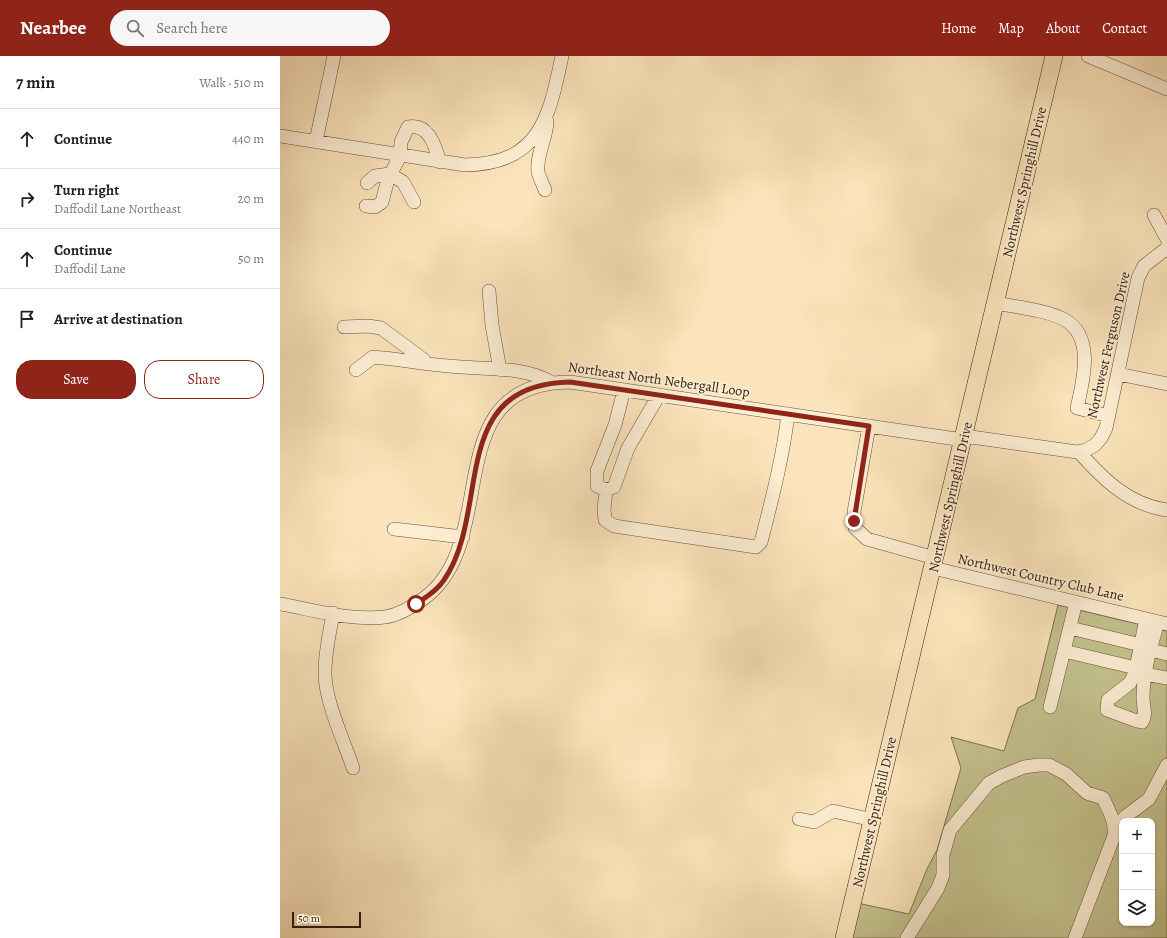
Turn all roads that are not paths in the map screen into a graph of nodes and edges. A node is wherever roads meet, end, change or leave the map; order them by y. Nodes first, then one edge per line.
1 (334, 56) edge
2 (562, 56) edge
3 (1054, 56) edge
4 (1088, 56) edge
5 (1167, 90) edge
6 (547, 117) junction
7 (280, 136) edge
8 (316, 141) junction
9 (400, 156) junction
10 (440, 162) junction
11 (390, 174) junction
12 (367, 183) dead end
13 (545, 190) dead end
14 (414, 202) dead end
15 (366, 206) dead end
16 (1154, 215) dead end
17 (1167, 239) edge
18 (1167, 248) edge
19 (489, 290) dead end
20 (995, 303) junction
21 (344, 326) dead end
22 (427, 362) junction
23 (356, 370) dead end
24 (500, 370) junction
25 (1118, 374) junction
26 (551, 382) junction
27 (1167, 384) edge
28 (624, 390) junction
29 (659, 395) junction
30 (788, 414) junction
31 (1109, 416) junction
32 (869, 426) junction
33 (964, 438) junction
34 (1078, 452) junction
35 (606, 490) junction
36 (1166, 510) dead end
37 (394, 529) dead end
38 (463, 537) junction
39 (934, 563) junction
40 (1076, 602) junction
41 (280, 604) edge
42 (333, 614) junction
43 (1153, 620) edge
44 (1070, 628) junction
45 (1146, 648) junction
46 (1064, 651) junction
47 (1167, 654) edge
48 (1141, 671) junction
49 (1167, 678) edge
50 (1050, 707) dead end
51 (1167, 765) edge
52 (353, 768) dead end
53 (799, 819) dead end
54 (873, 820) junction
55 (1115, 828) junction
56 (844, 938) edge
57 (907, 938) edge
58 (1075, 938) edge

1 - 8 street
2 - 6 street
3 - 20 main road, Northwest Springhill Drive
4 - 5 street
6 - 10 street
6 - 13 street
7 - 8 street
8 - 9 street
9 - 10 street
9 - 10 street
9 - 11 street
11 - 12 street
11 - 14 street
11 - 15 street
16 - 17 street
18 - 25 street, Northwest Ferguson Drive
19 - 24 street
20 - 31 street
20 - 33 main road, Northwest Springhill Drive
21 - 22 street
22 - 23 street
22 - 24 street
24 - 26 street
25 - 27 street
25 - 31 street, Northwest Ferguson Drive
26 - 28 street, Northeast North Nebergall Loop
26 - 38 street, Northeast North Nebergall Loop
28 - 29 street, Northeast North Nebergall Loop
28 - 35 street
29 - 30 street, Northeast North Nebergall Loop
29 - 35 street
30 - 32 street, Northeast North Nebergall Loop
30 - 35 street
31 - 34 street, Northwest Ferguson Drive
32 - 33 street, Northeast North Nebergall Loop
32 - 39 street, Northwest Country Club Lane
33 - 34 street, Northwest Ferguson Drive
33 - 39 main road, Northwest Springhill Drive
34 - 36 street
37 - 38 street
38 - 42 street, Northeast North Nebergall Loop
39 - 40 street, Northwest Country Club Lane
39 - 54 main road, Northwest Springhill Drive
40 - 43 street, Northwest Country Club Lane
40 - 44 street
41 - 42 street, Northeast North Nebergall Loop
42 - 52 street
43 - 45 street
44 - 45 street
44 - 46 street
45 - 47 street
45 - 48 street
46 - 48 street
46 - 50 street
48 - 49 street
51 - 55 street
53 - 54 street
54 - 56 main road, Northwest Springhill Drive
55 - 57 street
55 - 58 street

